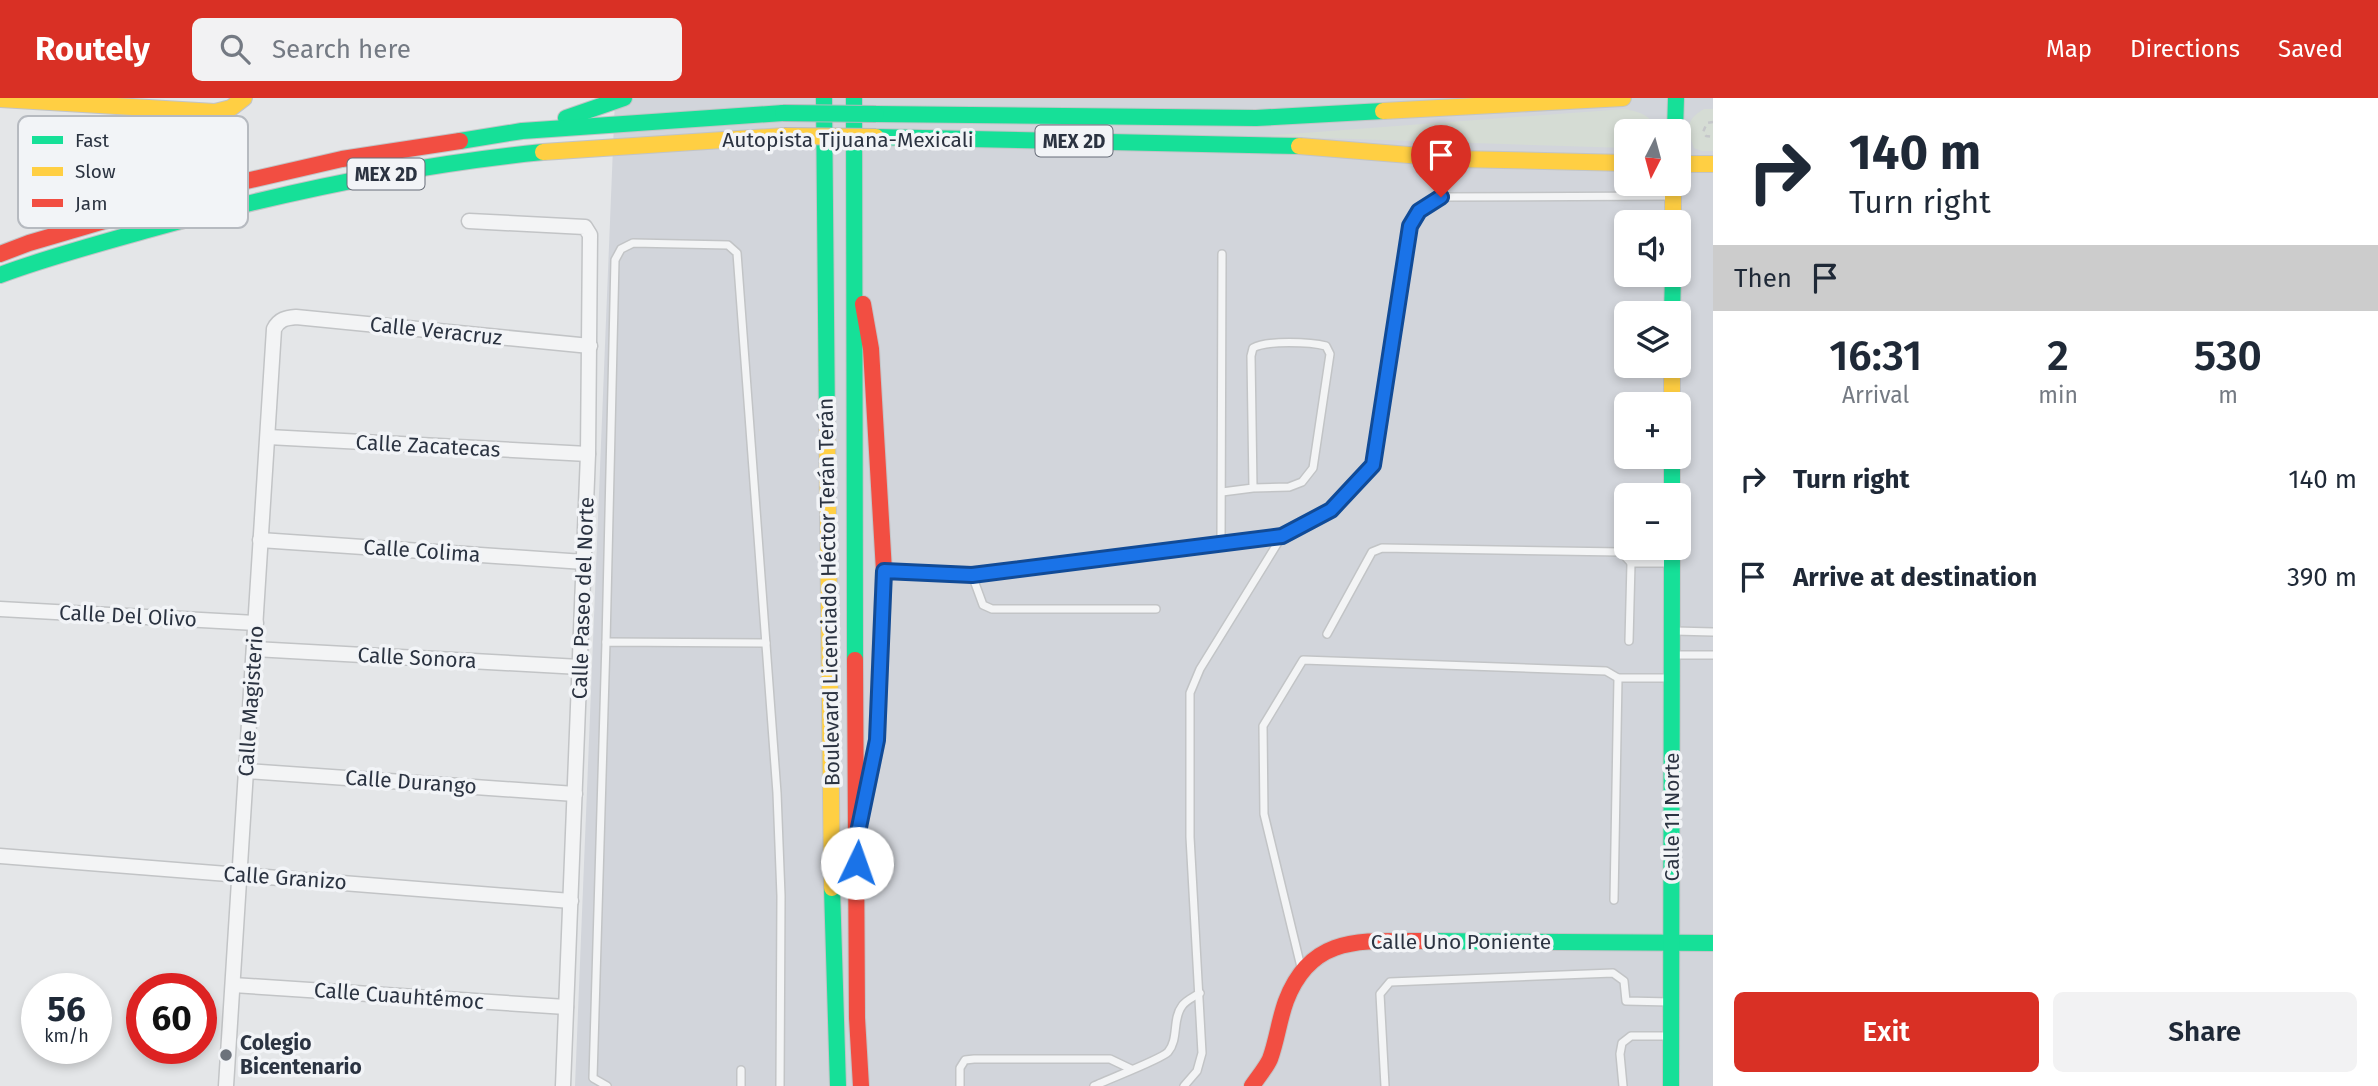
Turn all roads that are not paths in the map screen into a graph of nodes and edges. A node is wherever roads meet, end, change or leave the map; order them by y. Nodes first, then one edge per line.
1 (244, 98) edge
2 (624, 98) edge
3 (824, 98) edge
4 (854, 98) edge
5 (1623, 98) edge
6 (1675, 98) edge
7 (0, 99) edge
8 (1071, 100) dead end
9 (1533, 101) edge
10 (1165, 117) junction
11 (1675, 119) edge
12 (522, 131) junction
13 (1614, 163) edge
14 (1691, 164) edge
15 (1713, 164) edge
16 (248, 181) edge
17 (1614, 192) edge
18 (248, 202) edge
19 (469, 221) dead end
20 (82, 228) edge
21 (153, 228) edge
22 (0, 254) edge
23 (1222, 254) dead end
24 (853, 272) junction
25 (0, 275) edge
26 (283, 319) joint
27 (590, 346) junction
28 (268, 437) junction
29 (588, 454) junction
30 (1253, 488) junction
31 (1222, 492) junction
32 (1282, 536) junction
33 (260, 540) junction
34 (1221, 543) junction
35 (1646, 560) edge
36 (1672, 560) edge
37 (584, 562) junction
38 (1631, 563) junction
39 (884, 571) junction
40 (972, 575) junction
41 (0, 609) edge
42 (1156, 609) dead end
43 (256, 623) junction
44 (1672, 631) junction
45 (1713, 632) edge
46 (1327, 634) dead end
47 (1629, 641) dead end
48 (606, 642) junction
49 (765, 643) junction
50 (254, 649) junction
51 (1671, 654) junction
52 (1713, 656) edge
53 (580, 667) junction
54 (1618, 678) junction
55 (1672, 678) junction
56 (246, 771) junction
57 (575, 794) junction
58 (857, 837) junction
59 (0, 856) edge
60 (239, 874) junction
61 (1615, 900) dead end
62 (570, 901) junction
63 (1671, 943) junction
64 (1713, 943) edge
65 (1301, 969) junction
66 (233, 985) junction
67 (1200, 993) junction
68 (1671, 1002) junction
69 (566, 1007) junction
70 (1671, 1037) junction
71 (1131, 1069) junction
72 (741, 1070) dead end
73 (226, 1086) edge
74 (563, 1086) edge
75 (607, 1086) edge
76 (741, 1086) edge
77 (780, 1086) edge
78 (838, 1086) edge
79 (861, 1086) edge
80 (960, 1086) edge
81 (1094, 1086) edge
82 (1184, 1086) edge
83 (1252, 1086) edge
84 (1385, 1086) edge
85 (1623, 1086) edge
86 (1671, 1086) edge

1 - 7 main road
2 - 12 main road
3 - 78 main road, Boulevard Licenciado Héctor Terán Terán
4 - 24 main road, Boulevard Licenciado Héctor Terán Terán
5 - 9 main road, MEX 2D
6 - 11 main road
8 - 10 main road
9 - 10 main road, MEX 2D
10 - 12 main road, Autopista Tijuana-Mexicali / MEX 2D, bridge
12 - 16 main road, Autopista Tijuana-Mexicali / MEX 2D
13 - 18 main road, Autopista Tijuana-Mexicali / MEX 2D, bridge
14 - 15 main road
17 - 32 lane
19 - 27 street, Calle Paseo del Norte
20 - 22 main road, Autopista Tijuana-Mexicali / MEX 2D
21 - 25 main road, Autopista Tijuana-Mexicali / MEX 2D, bridge
23 - 31 lane
24 - 39 main road
24 - 58 main road, Boulevard Licenciado Héctor Terán Terán
26 - 27 street, Calle Veracruz
26 - 28 street, Calle Magisterio
27 - 29 street, Calle Paseo del Norte
28 - 29 street, Calle Zacatecas
28 - 33 street, Calle Magisterio
29 - 37 street, Calle Paseo del Norte
30 - 30 lane
30 - 31 lane
31 - 34 lane
32 - 34 lane
32 - 67 lane
33 - 37 street, Calle Colima
33 - 43 street, Calle Magisterio
34 - 40 lane
35 - 38 lane
36 - 44 main road, Calle 11 Norte
37 - 53 street, Calle Paseo del Norte
38 - 46 lane
38 - 47 lane
39 - 40 lane
39 - 58 main road
40 - 42 lane
41 - 43 street, Calle Del Olivo
43 - 50 street, Calle Magisterio
44 - 45 lane
44 - 51 main road, Calle 11 Norte
48 - 49 lane
48 - 49 lane
48 - 75 lane
49 - 77 lane
50 - 53 street, Calle Sonora
50 - 56 street, Calle Magisterio
51 - 52 lane
51 - 55 main road, Calle 11 Norte
53 - 57 street, Calle Paseo del Norte
54 - 55 lane
54 - 61 lane
54 - 65 lane
55 - 63 main road, Calle 11 Norte
56 - 57 street, Calle Durango
56 - 60 street, Calle Magisterio
57 - 62 street, Calle Paseo del Norte
58 - 79 main road, Boulevard Licenciado Héctor Terán Terán
59 - 60 street, Calle Granizo
60 - 62 street, Calle Granizo
60 - 66 street, Calle Magisterio
62 - 69 street, Calle Paseo del Norte
63 - 64 main road, Calle Uno Poniente
63 - 65 main road, Calle Uno Poniente
63 - 68 main road, Calle 11 Norte
65 - 83 main road
66 - 69 street, Calle Cuauhtémoc
66 - 73 street, Calle Magisterio
67 - 71 lane
67 - 82 lane
68 - 70 main road, Calle 11 Norte
68 - 84 lane
69 - 74 street, Calle Paseo del Norte
70 - 85 lane
70 - 86 main road, Calle 11 Norte
71 - 80 lane
71 - 81 lane
72 - 76 lane

